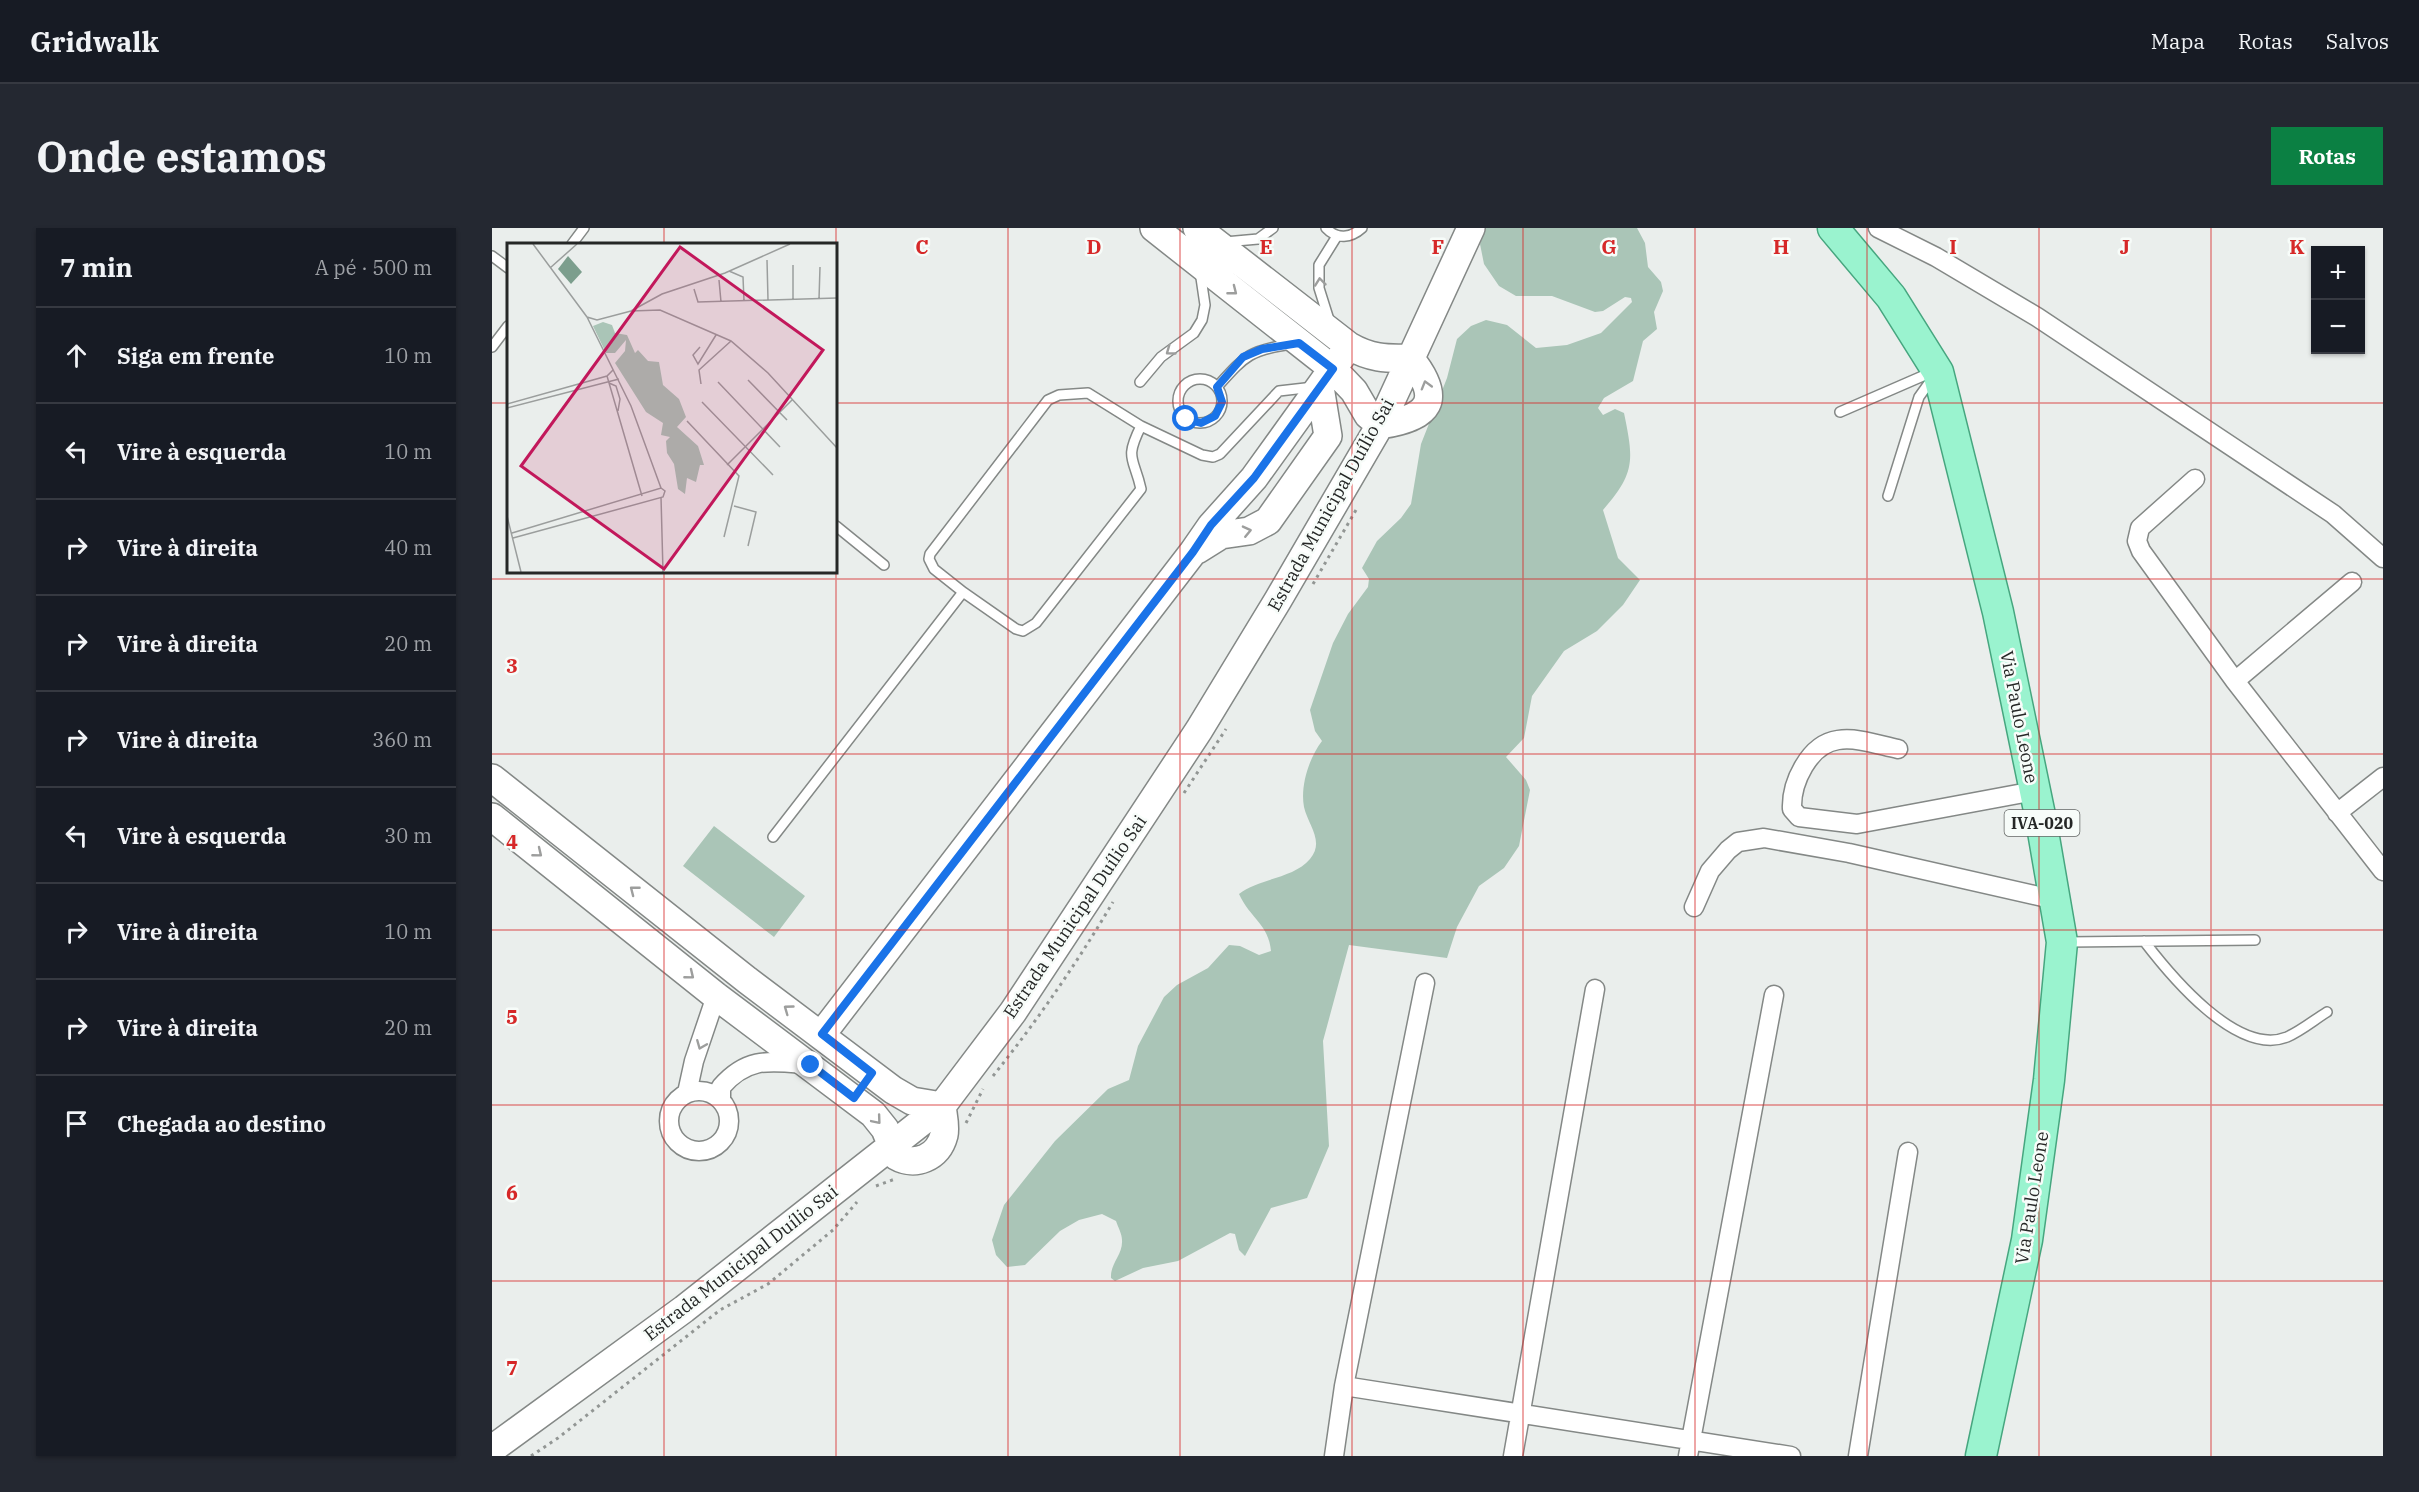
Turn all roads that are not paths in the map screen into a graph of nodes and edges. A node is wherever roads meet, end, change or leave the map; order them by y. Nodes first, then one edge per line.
1 (584, 228) edge
2 (1154, 228) edge
3 (1273, 228) edge
4 (1326, 228) edge
5 (1362, 228) edge
6 (1470, 228) edge
7 (1833, 228) edge
8 (1878, 228) edge
9 (1337, 236) junction
10 (573, 243) edge
11 (1204, 246) edge
12 (492, 256) edge
13 (507, 267) edge
14 (507, 327) edge
15 (1341, 339) junction
16 (1299, 343) junction
17 (492, 347) edge
18 (1410, 358) junction
19 (1938, 371) junction
20 (1327, 378) junction
21 (1140, 382) dead end
22 (1217, 387) junction
23 (1840, 412) dead end
24 (1326, 414) junction
25 (1296, 418) junction
26 (1380, 425) junction
27 (1141, 426) junction
28 (1254, 478) junction
29 (2195, 478) dead end
30 (1888, 496) dead end
31 (1277, 510) junction
32 (837, 527) edge
33 (1193, 552) junction
34 (2383, 558) edge
35 (884, 565) dead end
36 (2352, 582) dead end
37 (963, 592) junction
38 (2235, 681) junction
39 (1898, 749) dead end
40 (2383, 777) edge
41 (492, 778) edge
42 (2034, 791) junction
43 (2337, 813) junction
44 (492, 816) edge
45 (773, 837) dead end
46 (2383, 871) edge
47 (2056, 900) junction
48 (1694, 907) dead end
49 (2255, 940) dead end
50 (2144, 941) junction
51 (2062, 942) junction
52 (747, 980) junction
53 (1425, 983) dead end
54 (1595, 989) dead end
55 (1774, 995) dead end
56 (716, 996) junction
57 (2327, 1012) dead end
58 (822, 1034) junction
59 (811, 1065) junction
60 (872, 1073) junction
61 (687, 1093) junction
62 (854, 1098) junction
63 (722, 1100) junction
64 (942, 1106) junction
65 (891, 1147) junction
66 (1908, 1152) dead end
67 (1344, 1386) junction
68 (1520, 1414) junction
69 (1690, 1448) edge
70 (492, 1449) edge
71 (1334, 1456) edge
72 (1513, 1456) edge
73 (1791, 1456) edge
74 (1858, 1456) edge
75 (1981, 1456) edge

1 - 10 lane
2 - 11 street
3 - 11 lane
4 - 9 lane
5 - 9 lane
6 - 18 street
7 - 19 main road, Via Paulo Leone / IVA-020
8 - 34 street
15 -> 9 lane
11 - 15 street
11 -> 16 street
11 -> 21 lane
12 - 13 lane
14 - 17 lane
15 - 18 street
15 - 20 street
16 - 20 street
16 - 22 lane
18 - 26 street
19 - 23 lane
19 - 30 lane
19 - 42 main road, Via Paulo Leone / IVA-020
20 - 24 street
20 - 25 street
20 - 26 street
20 - 27 lane
22 - 22 lane
24 - 25 street
24 - 31 street
25 - 28 street
26 - 64 street, Estrada Municipal Duílio Sai
27 - 37 lane
27 - 37 lane
28 - 31 street
28 - 33 street
29 - 38 street
33 -> 31 street
32 - 35 lane
33 - 58 street
36 - 38 street
37 - 45 lane
38 - 43 street
39 - 42 street
40 - 43 street
52 -> 41 street
42 - 47 main road, Via Paulo Leone / IVA-020
43 - 46 street
44 -> 56 street
47 - 48 street
47 - 51 main road, Via Paulo Leone / IVA-020
49 - 50 lane
50 - 51 lane
50 - 57 lane
51 - 75 main road, Via Paulo Leone / IVA-020
52 - 56 street
58 -> 52 street
53 - 67 street
54 - 68 street
55 - 69 street
56 - 59 street
56 -> 61 street
58 - 60 street
59 - 62 street
59 - 63 street
60 - 62 street
60 - 64 street
61 - 63 street
61 - 63 street
62 -> 65 street
64 - 65 street, Estrada Municipal Duílio Sai
65 - 70 street, Estrada Municipal Duílio Sai
66 - 74 street
67 - 68 street
67 - 71 street
68 - 69 street
68 - 72 street
69 - 73 street

